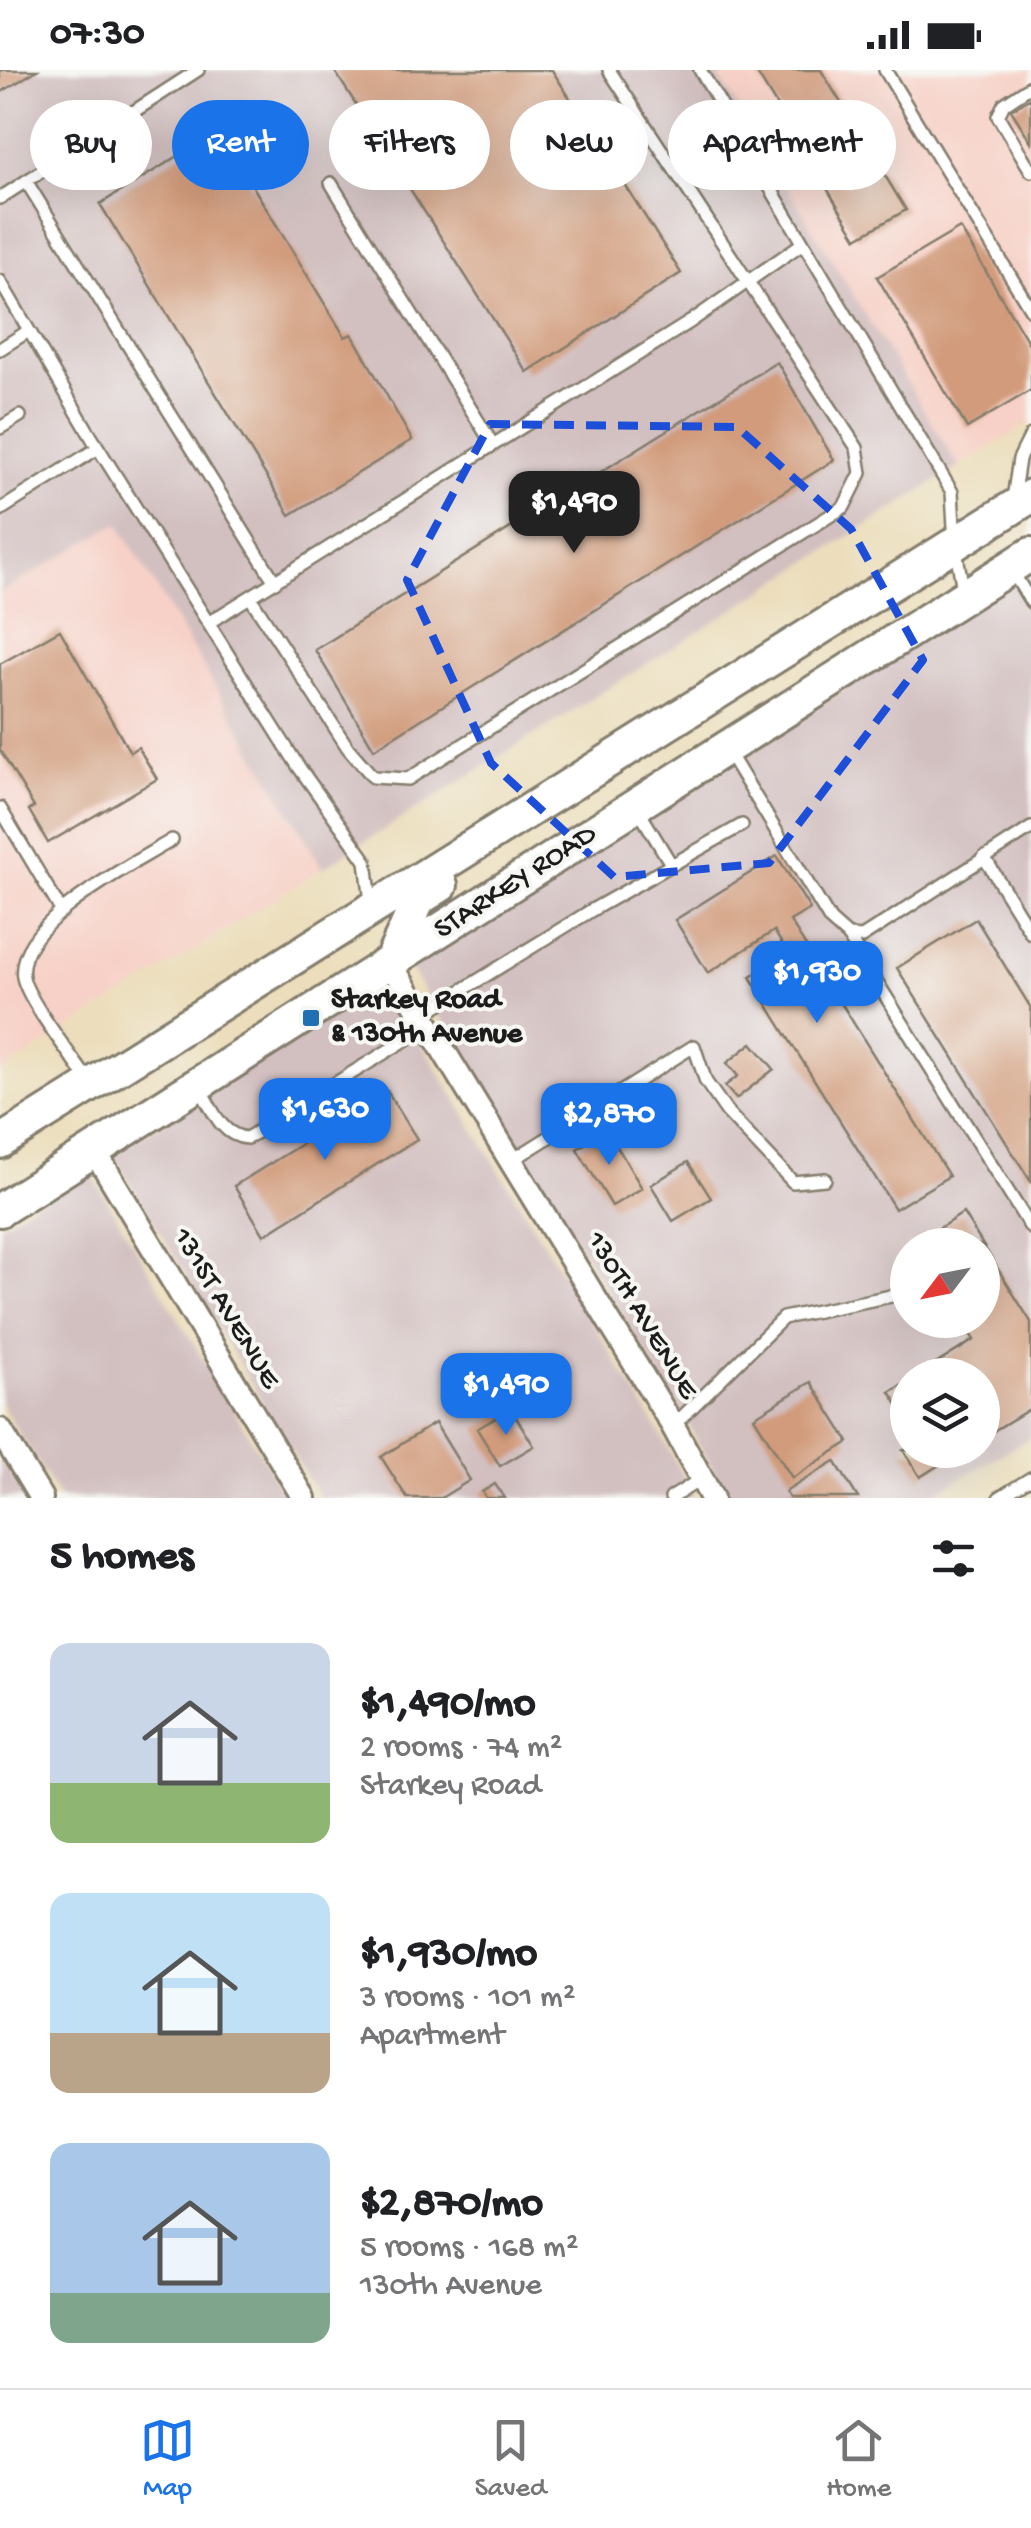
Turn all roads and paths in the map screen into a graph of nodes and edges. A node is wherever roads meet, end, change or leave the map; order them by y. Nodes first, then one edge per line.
1 (198, 70) edge
2 (609, 70) edge
3 (700, 70) edge
4 (886, 70) edge
5 (1031, 86) edge
6 (1031, 171) edge
7 (26, 181) junction
8 (336, 190) edge
9 (0, 198) edge
10 (804, 243) junction
11 (0, 282) edge
12 (748, 282) junction
13 (1031, 310) edge
14 (27, 332) junction
15 (0, 349) edge
16 (20, 416) dead end
17 (0, 428) edge
18 (1031, 434) edge
19 (493, 446) junction
20 (98, 448) junction
21 (1021, 502) edge
22 (0, 510) edge
23 (955, 544) junction
24 (1021, 561) edge
25 (275, 582) junction
26 (250, 597) junction
27 (964, 597) junction
28 (1031, 602) edge
29 (208, 624) junction
30 (726, 748) junction
31 (542, 804) junction
32 (636, 806) junction
33 (0, 808) edge
34 (742, 824) dead end
35 (1031, 828) edge
36 (172, 840) dead end
37 (984, 857) junction
38 (671, 864) junction
39 (372, 911) junction
40 (62, 912) junction
41 (1031, 933) edge
42 (848, 936) junction
43 (316, 946) junction
44 (390, 964) junction
45 (425, 1020) junction
46 (198, 1084) junction
47 (92, 1086) junction
48 (0, 1142) edge
49 (94, 1150) junction
50 (512, 1161) junction
51 (825, 1179) dead end
52 (0, 1210) edge
53 (1031, 1228) edge
54 (890, 1296) edge
55 (673, 1426) junction
56 (0, 1430) edge
57 (1031, 1478) edge
58 (707, 1489) edge
59 (42, 1498) edge
60 (304, 1498) edge
61 (671, 1498) edge
62 (999, 1498) edge

1 - 7 lane
2 - 12 lane
3 - 10 lane
4 - 13 lane
5 - 6 lane
7 - 9 lane
7 - 25 lane
8 - 19 lane
10 - 12 lane
10 - 23 lane
11 - 14 lane
12 - 19 lane
12 - 26 lane
14 - 15 lane
14 - 20 lane
16 - 17 lane
18 - 21 lane
19 - 25 lane
20 - 22 lane
20 - 29 lane
21 - 23 main road, STARKEY ROAD
23 - 27 lane
23 - 31 main road, STARKEY ROAD
24 - 27 main road, STARKEY ROAD
24 - 28 lane
25 - 26 lane
26 - 29 lane
27 - 30 main road, STARKEY ROAD
29 - 39 lane
30 - 32 main road, STARKEY ROAD
30 - 42 lane
31 - 39 main road, STARKEY ROAD
31 - 44 main road
32 - 38 lane
32 - 44 main road, STARKEY ROAD
33 - 40 lane
34 - 38 lane
35 - 37 lane
36 - 40 lane
37 - 41 lane
37 - 42 lane
38 - 45 lane
39 - 43 main road, STARKEY ROAD
40 - 47 lane
42 - 53 lane
43 - 44 main road
43 - 47 main road, STARKEY ROAD
44 - 45 street, 130TH AVENUE
44 - 46 main road, STARKEY ROAD
45 - 46 lane
45 - 50 street, 130TH AVENUE
46 - 49 main road, STARKEY ROAD
47 - 48 main road, STARKEY ROAD
49 - 52 main road, STARKEY ROAD
49 - 60 street, 131ST AVENUE
50 - 51 lane
50 - 55 street, 130TH AVENUE
54 - 55 lane
55 - 58 street, 130TH AVENUE
56 - 59 street
57 - 62 lane
58 - 61 lane

